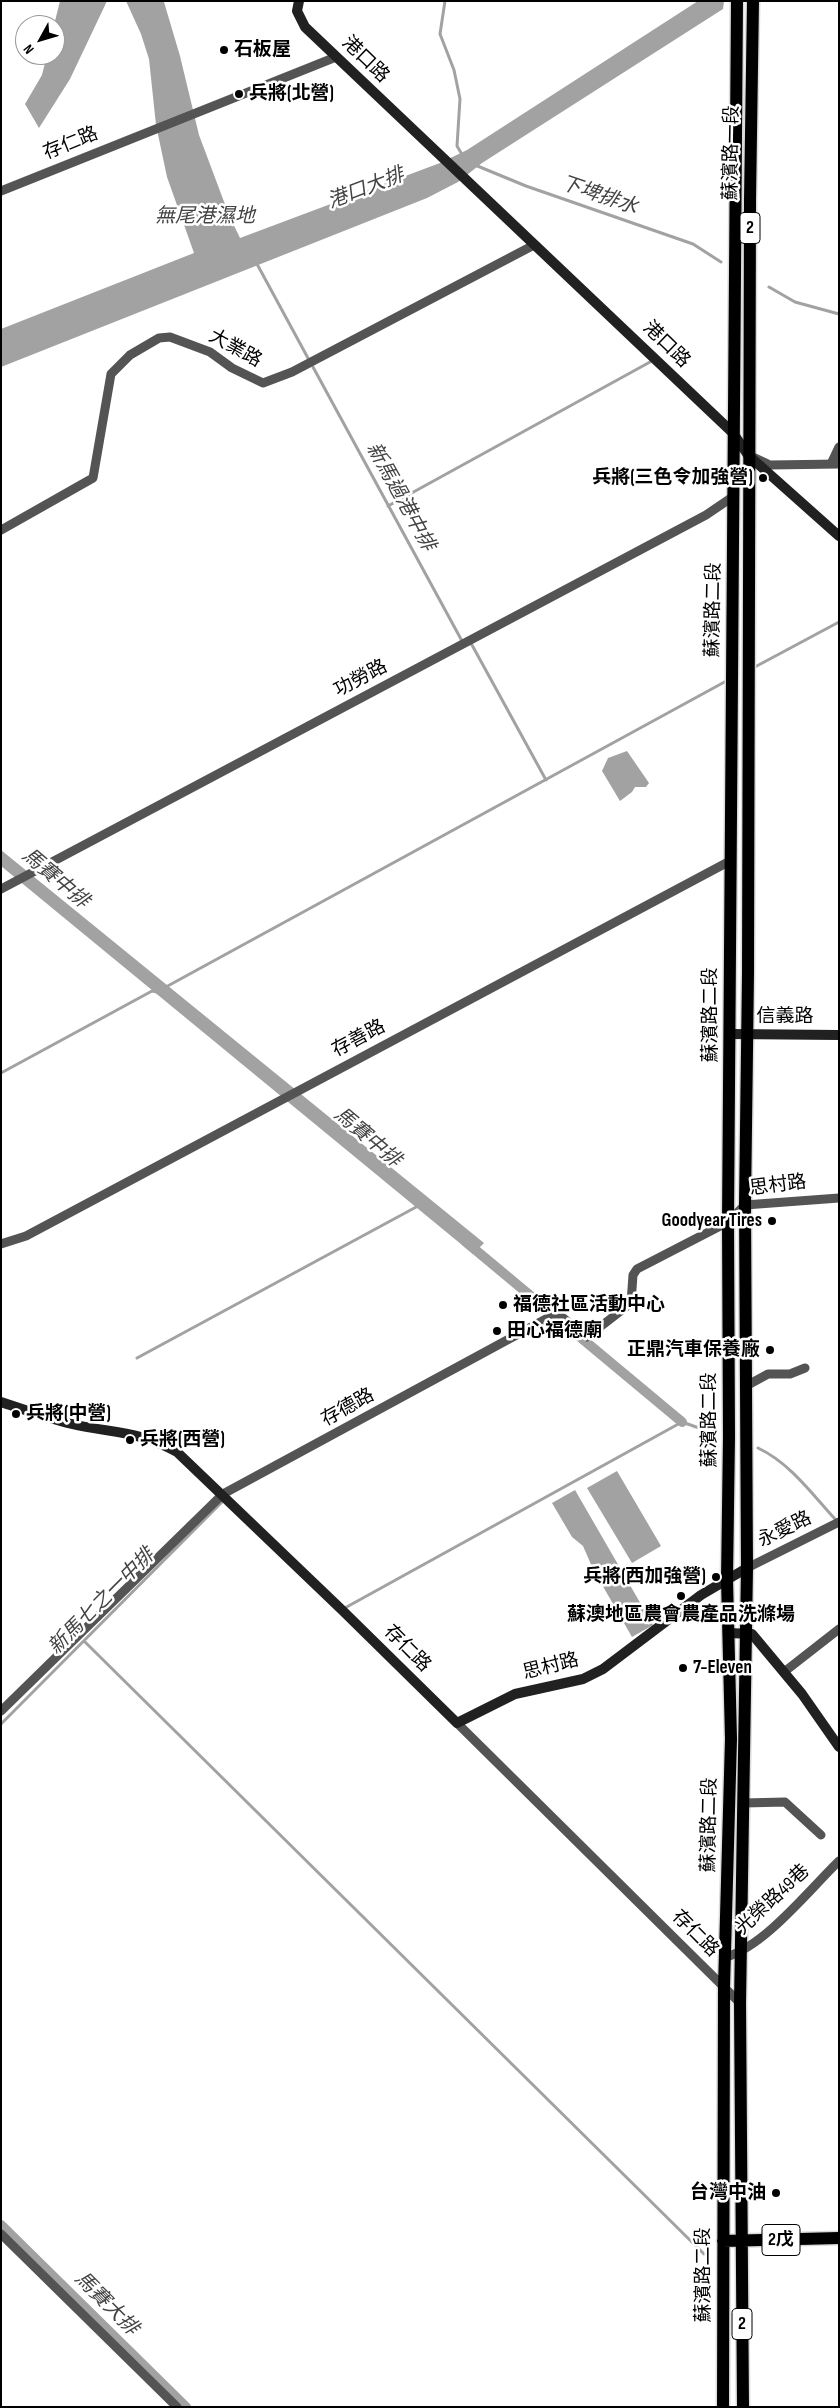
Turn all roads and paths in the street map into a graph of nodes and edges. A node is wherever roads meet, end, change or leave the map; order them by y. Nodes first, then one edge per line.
1 (299, 1) edge
2 (737, 1) edge
3 (753, 1) edge
4 (336, 56) junction
5 (1, 190) edge
6 (750, 200) junction
7 (735, 201) junction
8 (534, 244) junction
9 (733, 433) junction
10 (839, 448) edge
11 (748, 455) junction
12 (835, 464) edge
13 (734, 496) junction
14 (1, 530) edge
15 (839, 536) edge
16 (730, 861) junction
17 (1, 889) edge
18 (730, 1034) junction
19 (747, 1034) junction
20 (839, 1035) edge
21 (839, 1198) edge
22 (745, 1205) junction
23 (728, 1222) junction
24 (1, 1244) edge
25 (805, 1368) dead end
26 (746, 1386) junction
27 (1, 1402) edge
28 (223, 1494) junction
29 (839, 1522) edge
30 (747, 1568) junction
31 (727, 1579) junction
32 (839, 1629) edge
33 (745, 1632) junction
34 (729, 1633) junction
35 (784, 1672) junction
36 (3, 1707) edge
37 (457, 1723) junction
38 (730, 1739) junction
39 (745, 1740) junction
40 (839, 1747) edge
41 (744, 1803) junction
42 (821, 1835) dead end
43 (839, 1860) edge
44 (741, 1952) junction
45 (726, 1957) junction
46 (724, 1987) junction
47 (740, 2003) junction
48 (1, 2234) edge
49 (839, 2238) edge
50 (723, 2241) junction
51 (742, 2241) junction
52 (176, 2407) edge
53 (723, 2407) edge
54 (743, 2407) edge

1 - 4 street, 港口路
2 - 7 main road, 蘇濱路一段 / 2
3 - 6 main road, 蘇濱路一段 / 2
4 - 5 street, 存仁路
4 - 8 street, 港口路
6 - 7 main road
6 - 11 main road, 蘇濱路一段 / 2
7 - 9 main road, 蘇濱路一段 / 2
8 - 9 street, 港口路
8 - 14 street, 大業路
9 - 11 street, 港口路
9 - 13 main road, 蘇濱路二段 / 2
10 - 12 street
11 - 12 street
11 - 15 street, 港口路
11 - 19 main road, 蘇濱路二段 / 2
13 - 16 main road, 蘇濱路二段 / 2
13 - 17 street, 功勞路
16 - 18 main road, 蘇濱路二段 / 2
16 - 24 street, 存善路
18 - 19 street, 信義路
18 - 23 main road, 蘇濱路二段 / 2
19 - 20 street, 信義路
19 - 22 main road, 蘇濱路二段 / 2
21 - 22 street, 思村路
22 - 23 street, 思村路
22 - 26 main road, 蘇濱路二段 / 2
23 - 28 street, 存德路
23 - 31 main road, 蘇濱路二段 / 2
25 - 26 street
26 - 30 main road, 蘇濱路二段 / 2
27 - 28 street, 存仁路
28 - 36 street, 存德路
28 - 37 street, 存仁路
29 - 30 street, 永愛路
30 - 31 street, 思村路
30 - 33 main road, 蘇濱路二段 / 2
31 - 34 main road, 蘇濱路二段 / 2
31 - 37 street, 思村路
32 - 35 street
33 - 34 street
33 - 35 street
33 - 39 main road, 蘇濱路二段 / 2
34 - 38 main road, 蘇濱路二段 / 2
35 - 40 street
37 - 46 street, 存仁路
38 - 39 main road
38 - 45 main road, 蘇濱路二段 / 2
39 - 41 main road, 蘇濱路二段 / 2
41 - 42 street
41 - 44 main road, 蘇濱路二段 / 2
43 - 44 street, 光榮路49巷
44 - 45 street, 光榮路49巷
44 - 47 main road, 蘇濱路二段 / 2
45 - 46 main road, 蘇濱路二段 / 2
46 - 47 street, 存仁路
46 - 50 main road, 蘇濱路二段 / 2
47 - 51 main road, 蘇濱路二段 / 2
48 - 52 street
49 - 51 main road, 2戊
50 - 51 main road, 2戊
50 - 53 main road, 蘇濱路二段 / 2
51 - 54 main road, 蘇濱路二段 / 2

